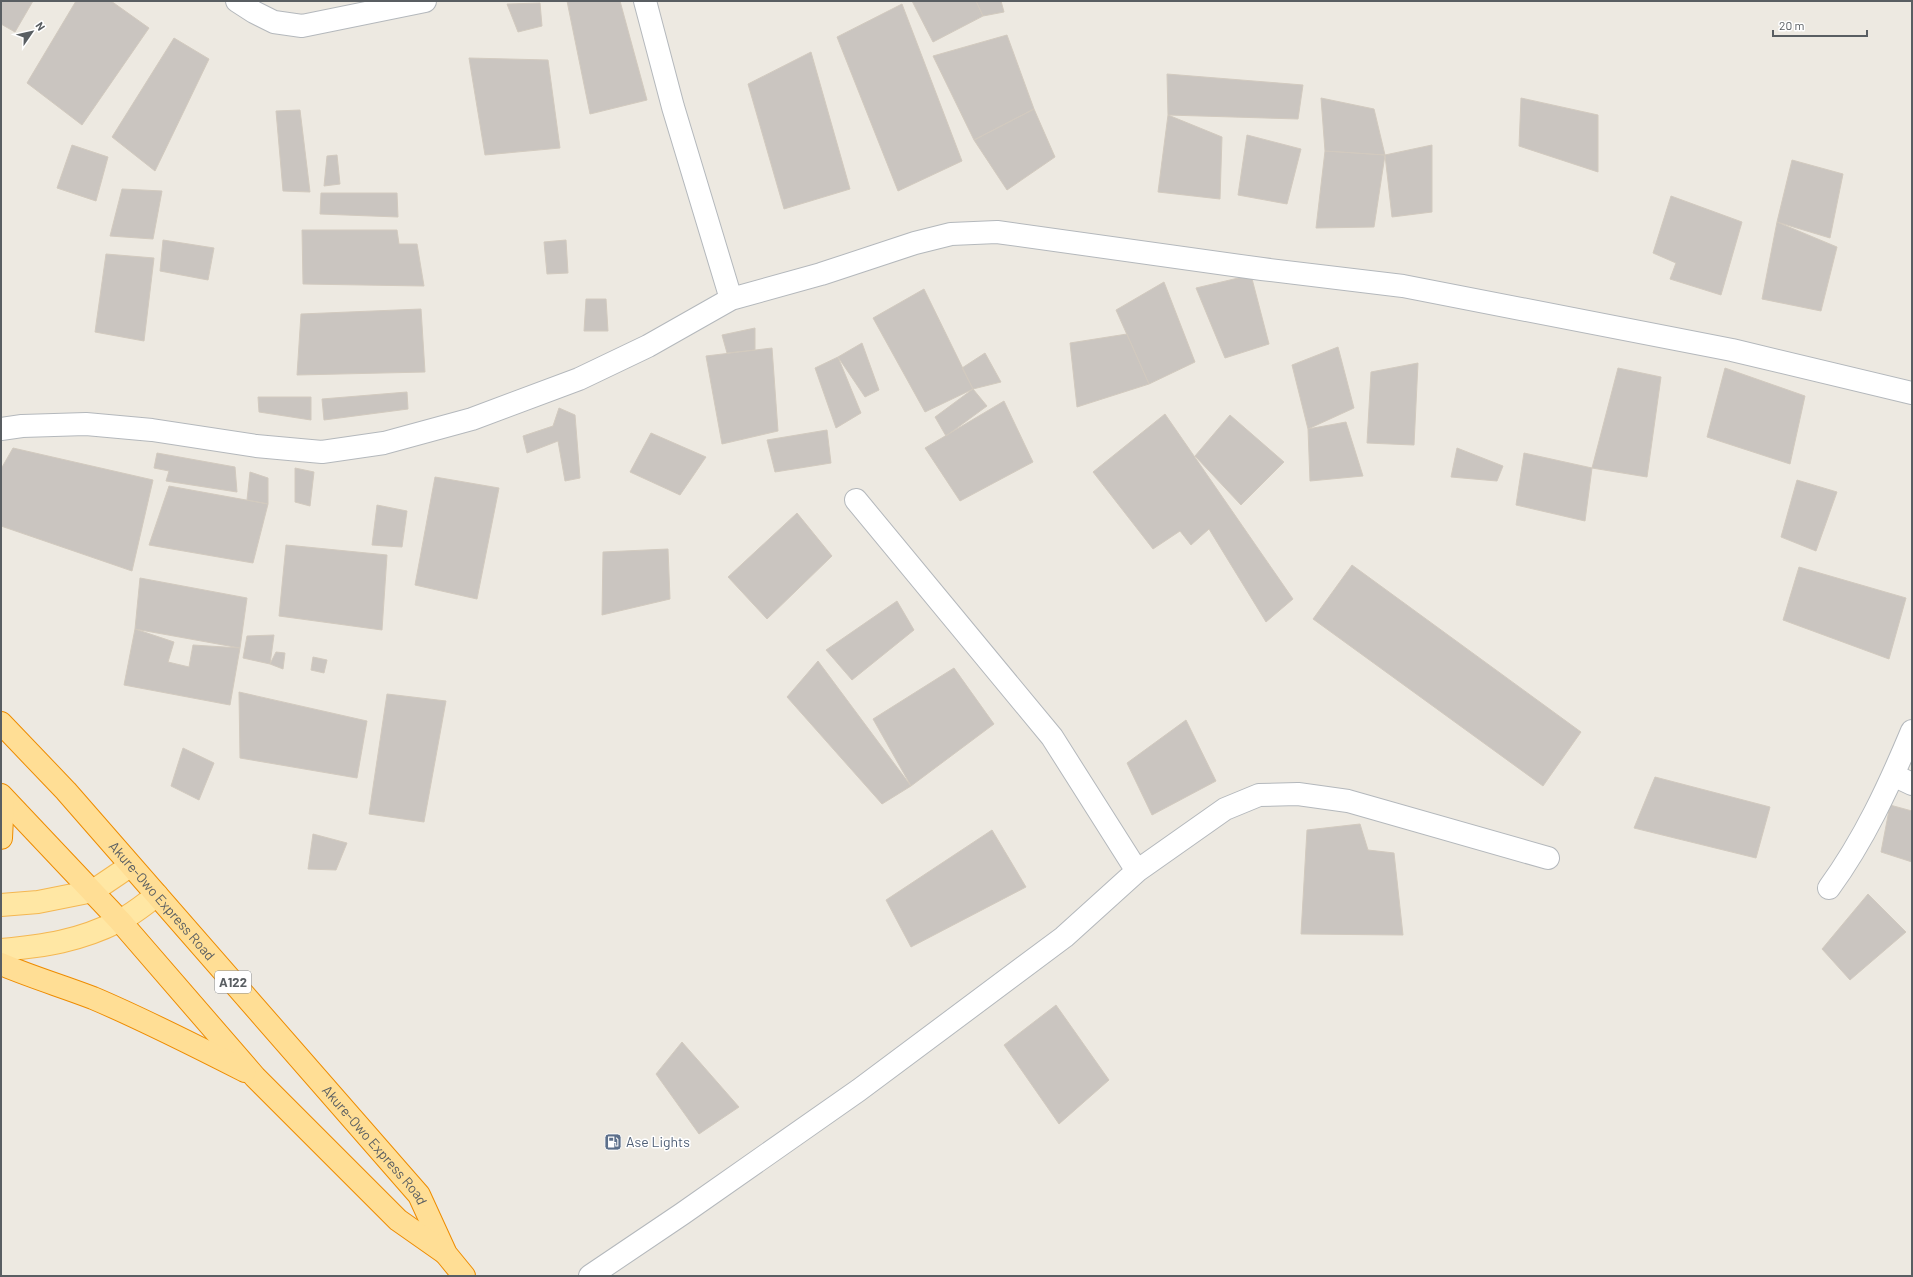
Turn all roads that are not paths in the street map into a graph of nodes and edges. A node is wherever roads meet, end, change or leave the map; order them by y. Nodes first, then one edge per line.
1 (237, 1) edge
2 (425, 1) edge
3 (645, 1) edge
4 (731, 299) junction
5 (1912, 393) edge
6 (1, 429) edge
7 (856, 500) dead end
8 (1, 723) edge
9 (1912, 732) edge
10 (1903, 779) edge
11 (2, 796) edge
12 (1, 838) edge
13 (1548, 858) dead end
14 (130, 866) junction
15 (1137, 871) junction
16 (1829, 888) dead end
17 (93, 891) junction
18 (157, 895) junction
19 (1, 904) edge
20 (120, 921) junction
21 (1, 950) edge
22 (1, 964) edge
23 (255, 1077) junction
24 (446, 1254) junction
25 (464, 1276) edge
26 (590, 1276) edge

1 - 2 street
3 - 4 street
4 - 5 street
4 - 6 street
7 - 15 street
8 - 14 highway, Akure-Owo Express Road / A122
9 - 10 street
10 - 16 street
11 - 12 highway
11 - 17 highway, Akure-Owo Express Road / A122
13 - 15 street
14 - 17 main road
14 - 18 highway, Akure-Owo Express Road / A122
15 - 26 street
17 - 19 main road
17 - 20 highway, Akure-Owo Express Road / A122
18 - 20 main road
18 - 24 highway, Akure-Owo Express Road / A122
20 - 21 main road
20 - 23 highway, Akure-Owo Express Road / A122
22 - 23 highway
23 - 24 highway, Akure-Owo Express Road / A122
24 - 25 highway, Akure-Owo Express Road / A122

